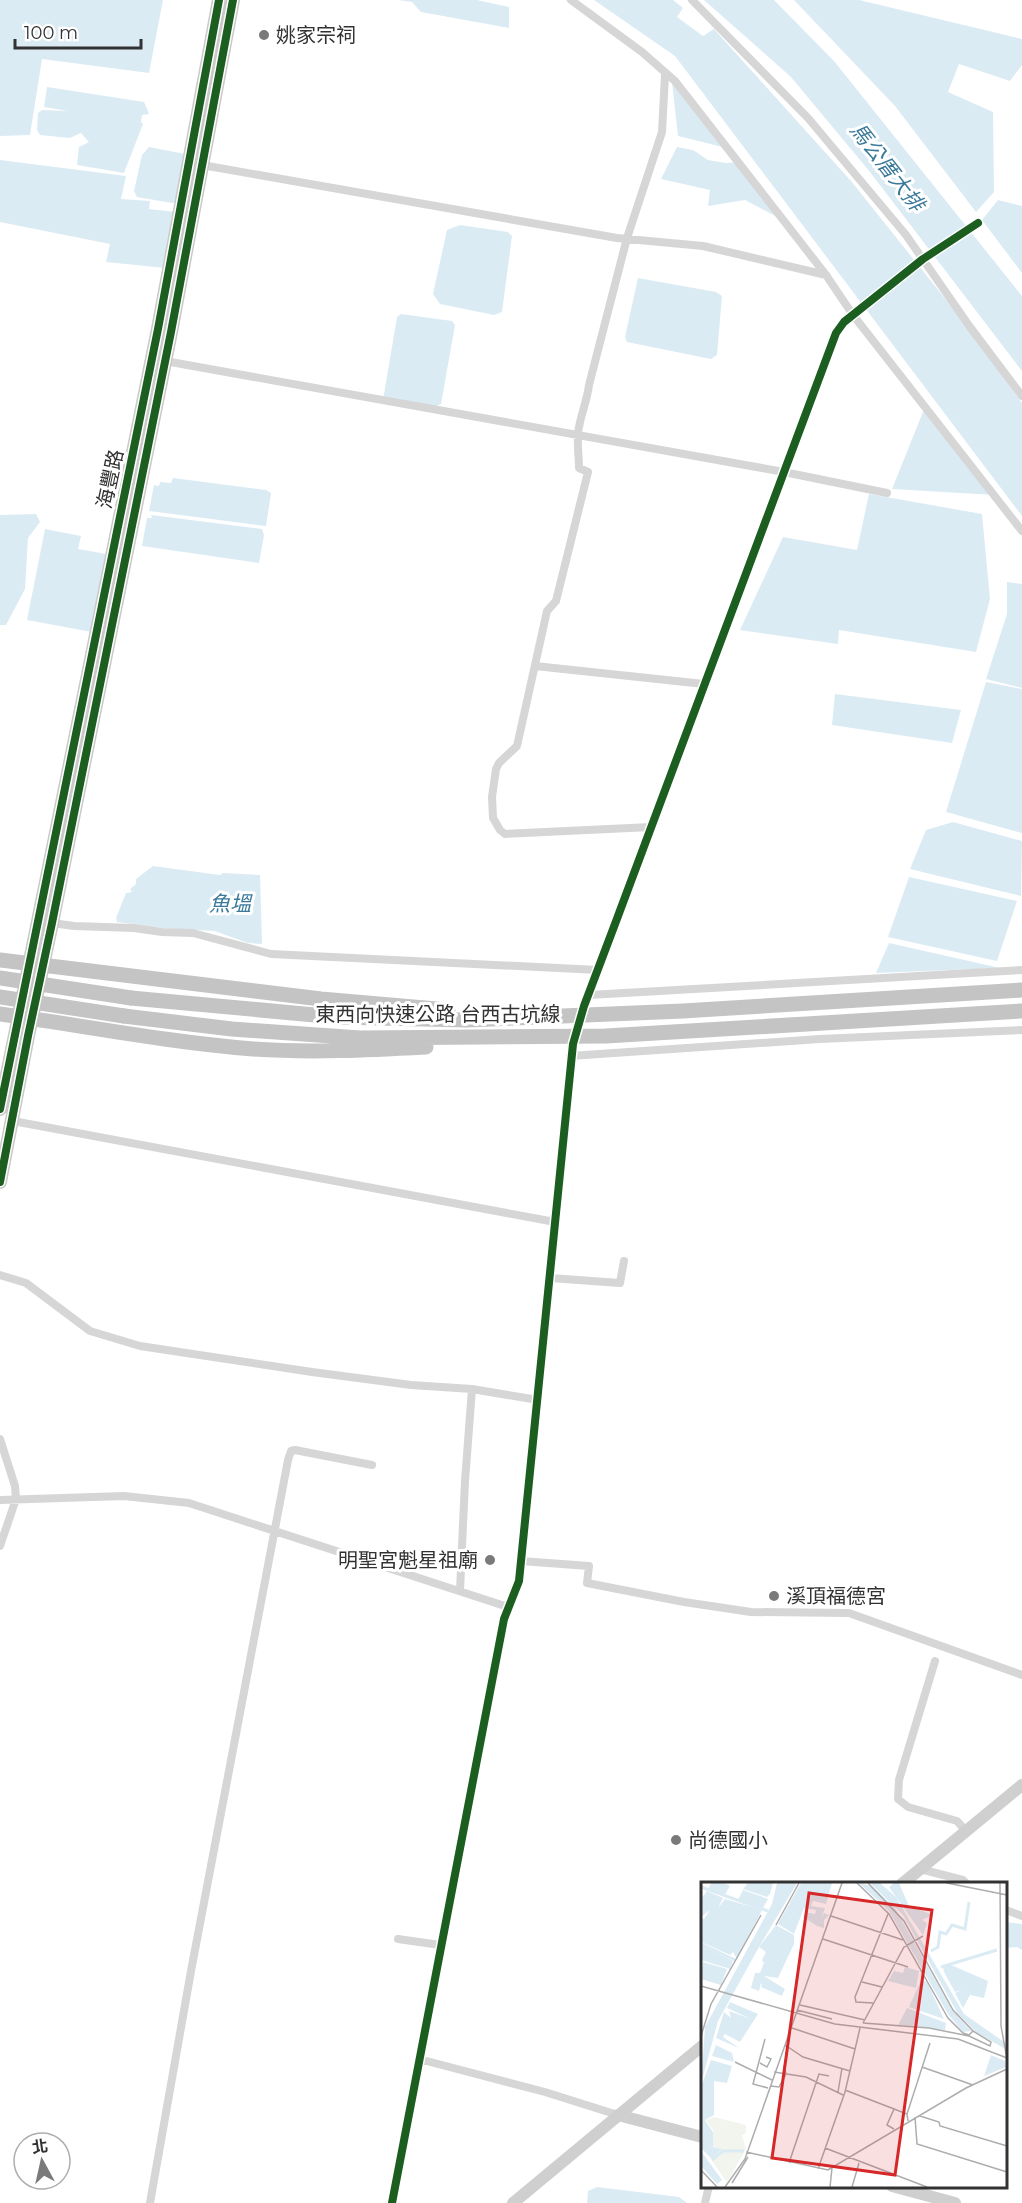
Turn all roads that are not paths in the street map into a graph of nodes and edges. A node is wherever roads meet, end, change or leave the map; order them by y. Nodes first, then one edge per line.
1 (219, 0) edge
2 (232, 0) edge
3 (571, 0) edge
4 (692, 0) edge
5 (665, 75) junction
6 (202, 165) junction
7 (978, 224) dead end
8 (627, 238) junction
9 (923, 259) junction
10 (826, 275) junction
11 (853, 315) junction
12 (165, 361) junction
13 (1022, 396) edge
14 (578, 435) junction
15 (784, 472) junction
16 (887, 493) dead end
17 (1022, 531) edge
18 (535, 666) junction
19 (704, 684) junction
20 (651, 827) junction
21 (52, 923) junction
22 (0, 960) edge
23 (36, 965) junction
24 (598, 970) junction
25 (1022, 970) edge
26 (0, 978) edge
27 (1022, 990) edge
28 (589, 995) junction
29 (0, 997) edge
30 (585, 1006) dead end
31 (1022, 1011) edge
32 (0, 1014) edge
33 (601, 1014) junction
34 (25, 1017) junction
35 (1022, 1030) edge
36 (606, 1036) junction
37 (573, 1044) dead end
38 (570, 1056) junction
39 (0, 1109) edge
40 (12, 1122) junction
41 (0, 1182) edge
42 (555, 1222) junction
43 (624, 1261) dead end
44 (0, 1275) edge
45 (550, 1278) junction
46 (472, 1389) junction
47 (538, 1400) junction
48 (0, 1439) edge
49 (372, 1466) dead end
50 (16, 1499) junction
51 (0, 1500) edge
52 (274, 1531) junction
53 (0, 1546) edge
54 (521, 1561) junction
55 (460, 1591) junction
56 (508, 1607) junction
57 (935, 1661) dead end
58 (1022, 1675) edge
59 (1022, 1785) edge
60 (966, 1831) junction
61 (920, 1869) junction
62 (904, 1882) edge
63 (965, 1882) edge
64 (1007, 1911) edge
65 (1022, 1916) edge
66 (398, 1939) dead end
67 (441, 1945) junction
68 (701, 2047) edge
69 (419, 2059) junction
70 (618, 2115) junction
71 (701, 2137) edge
72 (709, 2188) edge
73 (896, 2188) edge
74 (150, 2203) edge
75 (392, 2203) edge
76 (513, 2203) edge
77 (705, 2203) edge
78 (955, 2203) edge

1 - 23 main road, 海豐路
2 - 6 main road, 海豐路
3 - 5 street
4 - 9 street
5 - 8 street
5 - 10 street
6 - 8 street
6 - 12 main road, 海豐路
7 - 9 street
8 - 10 street
8 - 14 street
9 - 11 street
9 - 13 street
10 - 11 street
11 - 15 street
11 - 17 street
12 - 14 street
12 - 21 main road, 海豐路
14 - 15 street
14 - 18 street
15 - 16 street
15 - 19 street
18 - 19 street
18 - 20 street
19 - 20 street
20 - 24 street
21 - 23 main road, 海豐路
21 - 24 street
22 - 23 highway
23 - 33 highway
23 - 34 main road
24 - 28 street
25 - 28 street
26 - 33 highway, 東西向快速公路 台西古坑線, bridge
27 - 33 highway, 東西向快速公路 台西古坑線
28 - 30 street
29 - 36 highway, 東西向快速公路 台西古坑線, bridge
31 - 36 highway, 東西向快速公路 台西古坑線
32 - 34 highway
34 - 36 highway
34 - 39 main road
34 - 40 main road
35 - 38 street
37 - 38 street
38 - 42 street
40 - 41 main road
40 - 42 street
42 - 45 street
43 - 45 street
44 - 46 street
45 - 47 street
46 - 47 street
46 - 55 street
47 - 54 street
48 - 50 street
49 - 52 street
50 - 51 street
50 - 52 street
50 - 53 street
52 - 55 street
52 - 74 street
54 - 56 street
54 - 58 street
55 - 56 street
56 - 67 street
57 - 60 street
59 - 60 street
60 - 61 street
61 - 62 street
61 - 63 street
64 - 65 street
66 - 67 street
67 - 69 street
68 - 70 street
69 - 70 street
69 - 75 street
70 - 71 street
70 - 76 street
72 - 77 street
73 - 78 street

